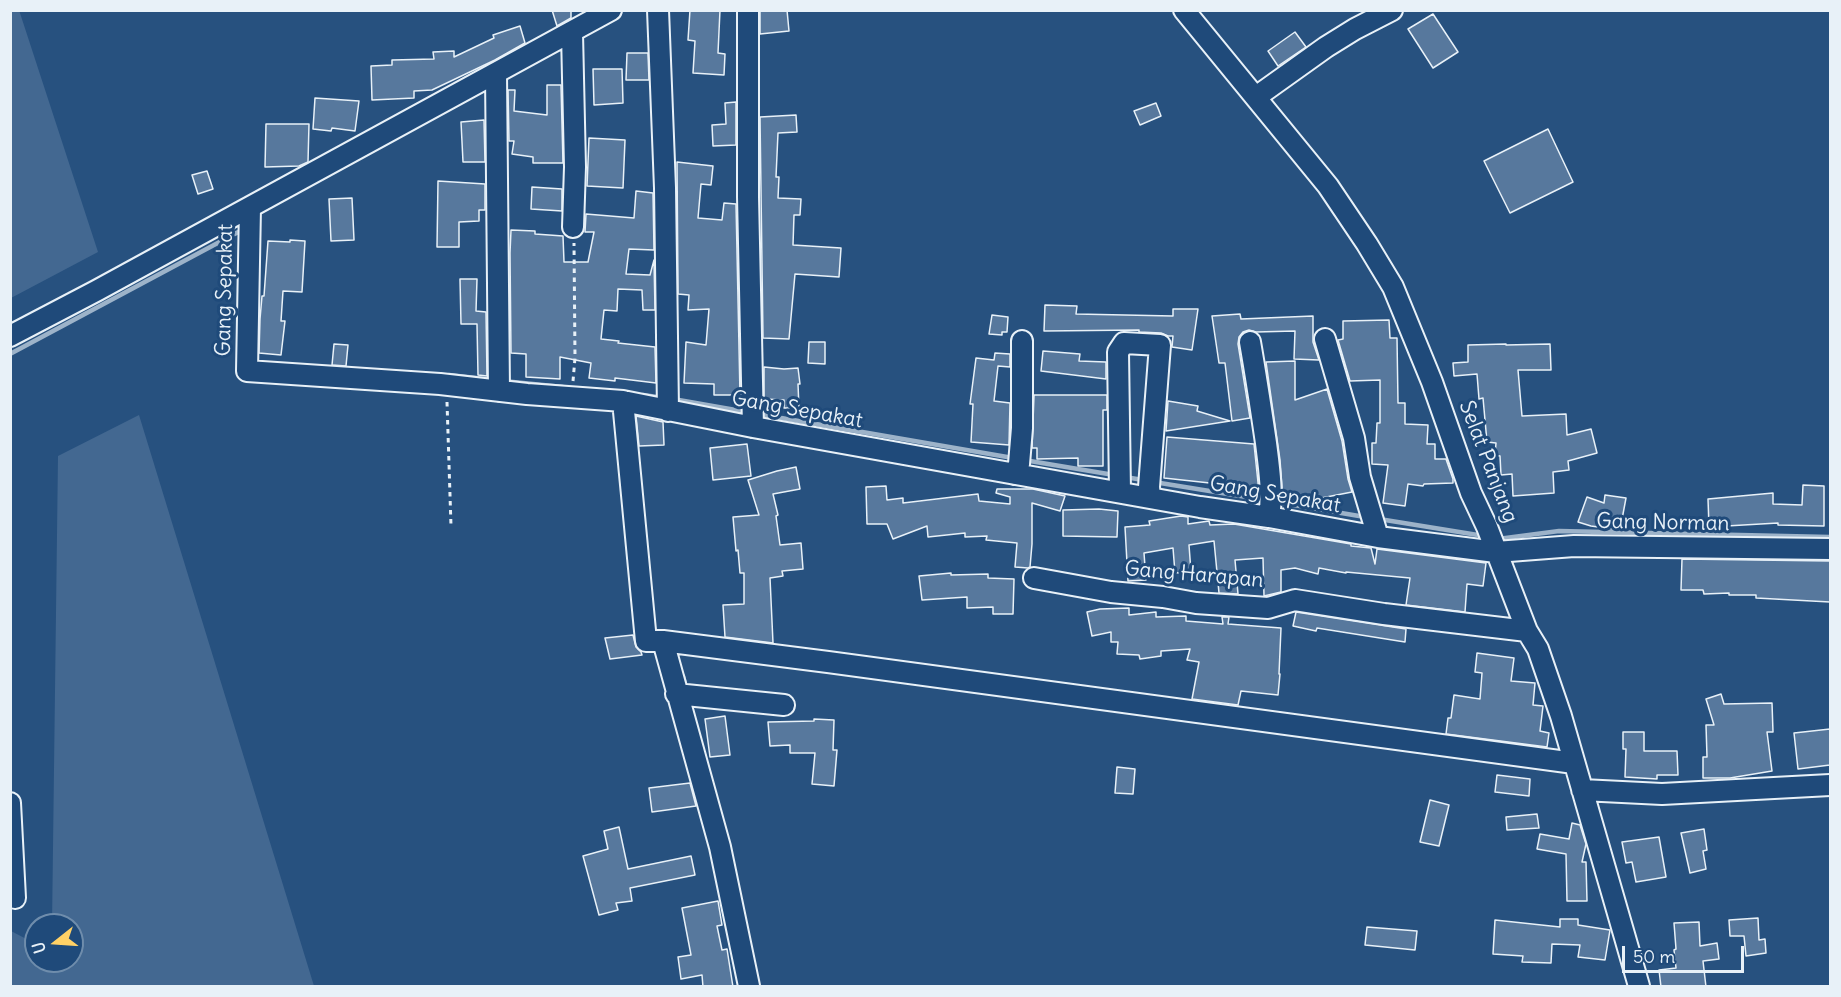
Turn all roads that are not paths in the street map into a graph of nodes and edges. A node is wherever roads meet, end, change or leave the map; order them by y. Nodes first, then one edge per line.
1 (611, 10) edge
2 (658, 10) edge
3 (748, 10) edge
4 (1184, 10) edge
5 (1392, 10) edge
6 (572, 33) junction
7 (496, 74) junction
8 (1256, 97) junction
9 (250, 207) junction
10 (573, 227) road end
11 (10, 336) edge
12 (1325, 339) dead end
13 (1022, 341) dead end
14 (1250, 342) dead end
15 (499, 384) junction
16 (622, 401) junction
17 (669, 404) junction
18 (753, 423) junction
19 (1018, 463) junction
20 (1120, 481) junction
21 (1150, 485) junction
22 (1270, 507) junction
23 (1374, 525) junction
24 (1830, 549) edge
25 (1495, 550) junction
26 (1034, 578) dead end
27 (1527, 631) junction
28 (663, 641) junction
29 (685, 695) junction
30 (784, 705) dead end
31 (1574, 763) junction
32 (1830, 785) edge
33 (1582, 790) junction
34 (10, 803) edge
35 (15, 898) dead end
36 (749, 987) edge
37 (1639, 987) edge

1 - 6 street
2 - 17 street
3 - 18 street
4 - 8 street, Selat Panjang
5 - 8 street
6 - 7 street
6 - 10 street
7 - 9 street
7 - 15 street
8 - 25 street, Selat Panjang
9 - 11 street
9 - 15 street, Gang Sepakat
12 - 23 street
13 - 19 street
14 - 22 street
15 - 16 street, Gang Sepakat
16 - 17 street, Gang Sepakat
16 - 28 street
17 - 18 street, Gang Sepakat
18 - 19 street, Gang Sepakat
19 - 20 street, Gang Sepakat
20 - 21 street, Gang Sepakat
20 - 21 street
21 - 22 street, Gang Sepakat
22 - 23 street, Gang Sepakat
23 - 25 street, Gang Sepakat
24 - 25 street, Gang Norman
25 - 27 street, Selat Panjang
26 - 27 street, Gang Harapan
27 - 31 street, Selat Panjang
28 - 29 street
28 - 31 street
29 - 30 street
29 - 36 street
31 - 33 street, Selat Panjang
32 - 33 street
33 - 37 street, Selat Panjang
34 - 35 street

